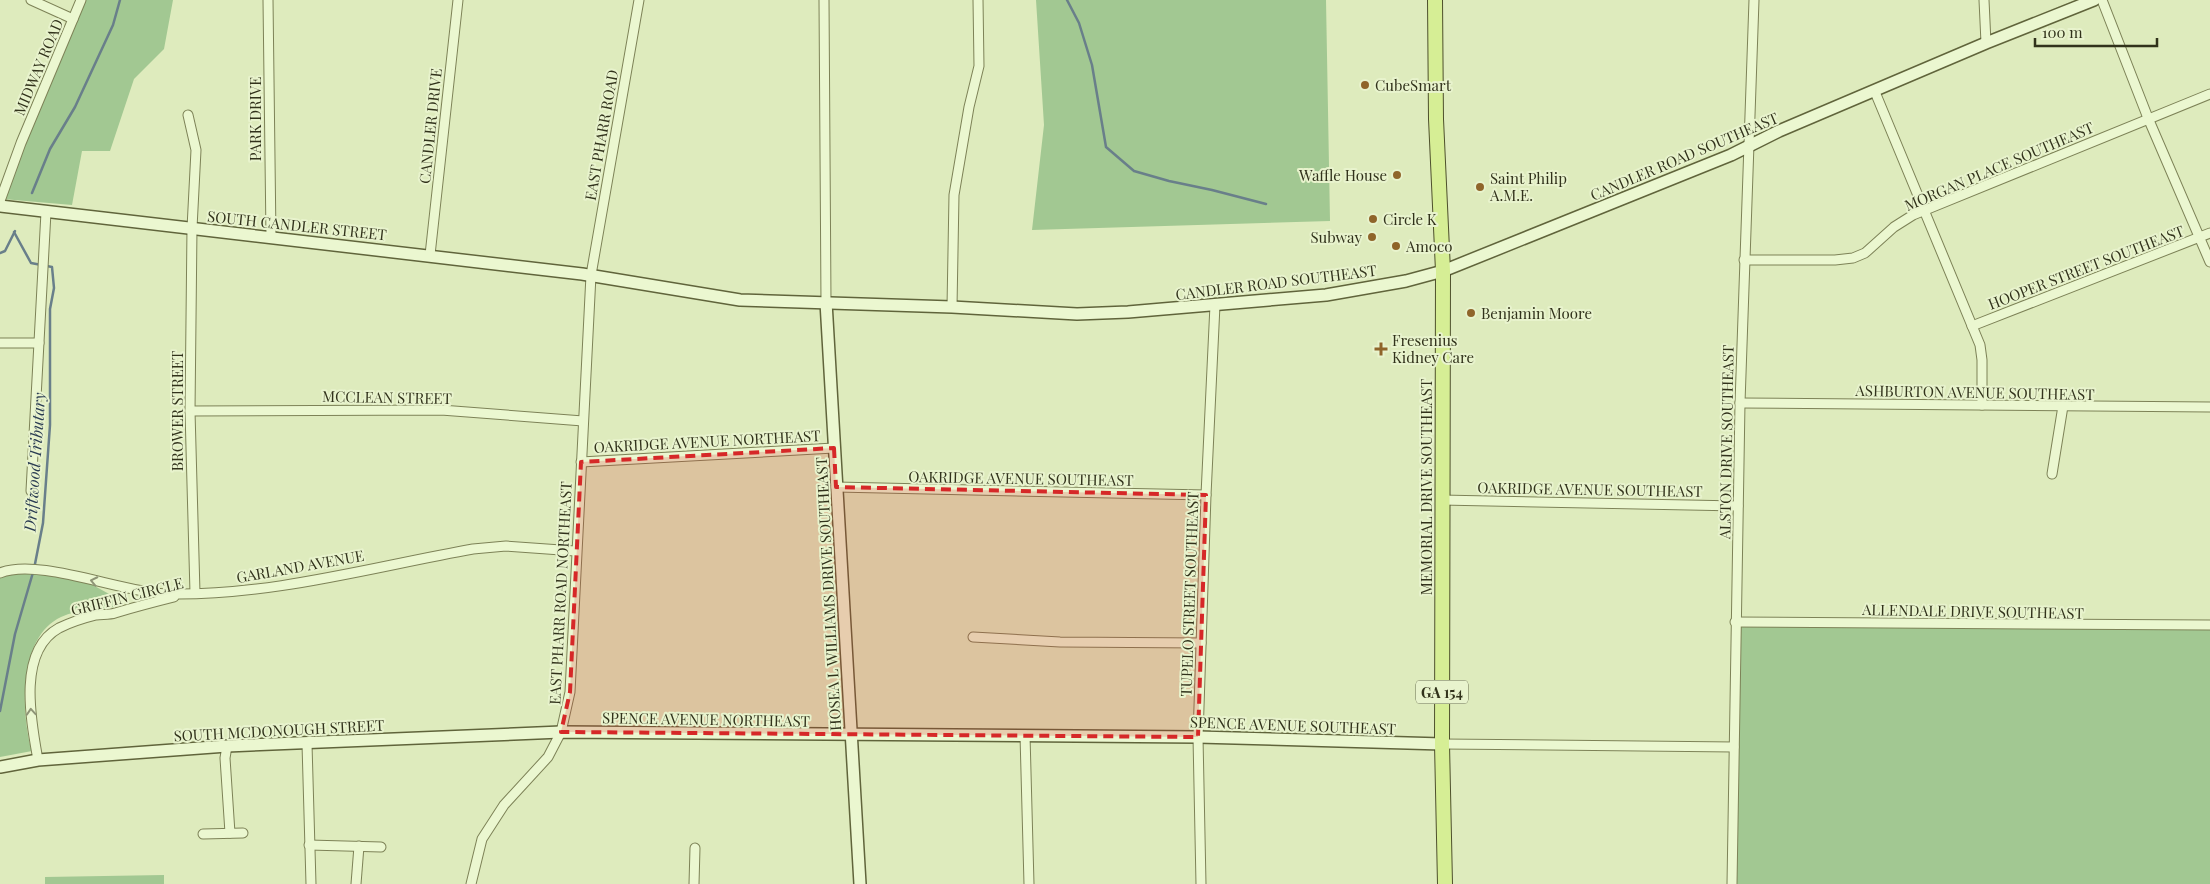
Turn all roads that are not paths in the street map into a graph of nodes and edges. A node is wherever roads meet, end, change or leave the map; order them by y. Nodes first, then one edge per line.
1 (31, 0) edge
2 (81, 0) edge
3 (268, 0) edge
4 (458, 0) edge
5 (639, 0) edge
6 (824, 0) edge
7 (978, 0) edge
8 (1435, 0) edge
9 (1754, 0) edge
10 (1984, 0) edge
11 (2094, 0) edge
12 (2102, 0) edge
13 (73, 19) junction
14 (1986, 43) junction
15 (1874, 92) junction
16 (2210, 94) edge
17 (188, 116) dead end
18 (2148, 118) junction
19 (1749, 148) junction
20 (0, 201) edge
21 (0, 206) edge
22 (46, 212) junction
23 (1924, 212) junction
24 (192, 228) junction
25 (2210, 233) edge
26 (271, 237) junction
27 (2200, 237) junction
28 (430, 255) junction
29 (1744, 260) junction
30 (2210, 262) edge
31 (1443, 271) junction
32 (591, 275) junction
33 (826, 302) junction
34 (1215, 305) junction
35 (952, 307) junction
36 (1972, 326) junction
37 (0, 342) edge
38 (39, 343) junction
39 (1740, 403) junction
40 (1982, 405) junction
41 (2063, 406) junction
42 (2210, 407) edge
43 (190, 411) junction
44 (583, 421) junction
45 (834, 448) junction
46 (581, 462) junction
47 (2052, 474) dead end
48 (836, 487) junction
49 (32, 491) dead end
50 (1206, 496) junction
51 (1441, 500) junction
52 (1738, 506) junction
53 (575, 551) junction
54 (0, 573) edge
55 (195, 593) junction
56 (1735, 622) junction
57 (2210, 625) edge
58 (973, 637) dead end
59 (1201, 642) junction
60 (561, 732) junction
61 (1025, 735) junction
62 (851, 736) junction
63 (1198, 737) junction
64 (306, 744) junction
65 (1442, 744) junction
66 (227, 746) junction
67 (1734, 747) junction
68 (38, 760) junction
69 (0, 767) edge
70 (230, 833) junction
71 (243, 833) dead end
72 (203, 834) dead end
73 (310, 845) junction
74 (359, 846) junction
75 (382, 847) dead end
76 (695, 848) dead end
77 (311, 884) edge
78 (356, 884) edge
79 (471, 884) edge
80 (694, 884) edge
81 (860, 884) edge
82 (1029, 884) edge
83 (1201, 884) edge
84 (1445, 884) edge
85 (1732, 884) edge

1 - 13 street
2 - 13 street, MIDWAY ROAD
3 - 26 street, PARK DRIVE
4 - 28 street, CANDLER DRIVE
5 - 32 street, EAST PHARR ROAD
6 - 33 street
7 - 35 street
8 - 31 main road, MEMORIAL DRIVE SOUTHEAST / GA 154
9 - 19 street, ALSTON DRIVE SOUTHEAST
10 - 14 street
11 - 14 main road, CANDLER ROAD SOUTHEAST
12 - 18 street
13 - 20 street, MIDWAY ROAD
14 - 15 main road, CANDLER ROAD SOUTHEAST
15 - 19 main road, CANDLER ROAD SOUTHEAST
15 - 23 street
16 - 18 street, MORGAN PLACE SOUTHEAST
17 - 24 street, BROWER STREET
18 - 23 street, MORGAN PLACE SOUTHEAST
18 - 27 street
19 - 29 street, ALSTON DRIVE SOUTHEAST
19 - 31 main road, CANDLER ROAD SOUTHEAST
21 - 22 main road, SOUTH CANDLER STREET
22 - 24 main road, SOUTH CANDLER STREET
22 - 38 street
23 - 29 street, MORGAN PLACE SOUTHEAST
23 - 36 street
24 - 26 main road, SOUTH CANDLER STREET
24 - 43 street, BROWER STREET
25 - 27 street, HOOPER STREET SOUTHEAST
26 - 28 main road, SOUTH CANDLER STREET
27 - 30 street
27 - 36 street, HOOPER STREET SOUTHEAST
28 - 32 main road, SOUTH CANDLER STREET
29 - 39 street, ALSTON DRIVE SOUTHEAST
31 - 34 main road, CANDLER ROAD SOUTHEAST
31 - 51 main road, MEMORIAL DRIVE SOUTHEAST / GA 154
32 - 33 main road, CANDLER ROAD SOUTHEAST
32 - 44 street, EAST PHARR ROAD NORTHEAST
33 - 35 main road, CANDLER ROAD SOUTHEAST
33 - 45 main road, HOSEA L WILLIAMS DRIVE SOUTHEAST
34 - 35 main road, CANDLER ROAD SOUTHEAST
34 - 50 street, TUPELO STREET SOUTHEAST
36 - 40 street
37 - 38 street
38 - 49 street
39 - 40 street, ASHBURTON AVENUE SOUTHEAST
39 - 52 street, ALSTON DRIVE SOUTHEAST
40 - 41 street, ASHBURTON AVENUE SOUTHEAST
41 - 42 street, ASHBURTON AVENUE SOUTHEAST
41 - 47 street
43 - 44 street, MCCLEAN STREET
43 - 55 street, BROWER STREET
44 - 46 street, EAST PHARR ROAD NORTHEAST
45 - 46 street, OAKRIDGE AVENUE NORTHEAST
45 - 48 main road, HOSEA L WILLIAMS DRIVE SOUTHEAST
46 - 53 street, EAST PHARR ROAD NORTHEAST
48 - 50 street, OAKRIDGE AVENUE SOUTHEAST
48 - 62 main road, HOSEA L WILLIAMS DRIVE SOUTHEAST
50 - 59 street, TUPELO STREET SOUTHEAST
51 - 52 street, OAKRIDGE AVENUE SOUTHEAST
51 - 65 main road, MEMORIAL DRIVE SOUTHEAST / GA 154
52 - 56 street, ALSTON DRIVE SOUTHEAST
53 - 55 street, GARLAND AVENUE
53 - 60 street, EAST PHARR ROAD NORTHEAST
55 -> 54 street, GARLAND AVENUE
68 -> 55 street, GRIFFIN CIRCLE
56 - 57 street, ALLENDALE DRIVE SOUTHEAST
56 - 67 street, ALSTON DRIVE SOUTHEAST
58 - 59 street
59 - 63 street, TUPELO STREET SOUTHEAST
60 - 62 main road, SPENCE AVENUE NORTHEAST
60 - 64 main road, SOUTH MCDONOUGH STREET
60 - 79 street, EAST PHARR ROAD NORTHEAST
61 - 62 main road, SPENCE AVENUE SOUTHEAST
61 - 63 main road, SPENCE AVENUE SOUTHEAST
61 - 82 street
62 - 81 main road, HOSEA L WILLIAMS DRIVE SOUTHEAST
63 - 65 main road, SPENCE AVENUE SOUTHEAST
63 - 83 street, TUPELO STREET SOUTHEAST
64 - 66 main road, SOUTH MCDONOUGH STREET
64 - 73 street
65 - 67 street, SPENCE AVENUE SOUTHEAST
65 - 84 main road, MEMORIAL DRIVE SOUTHEAST / GA 154
66 - 68 main road, SOUTH MCDONOUGH STREET
66 - 70 street
67 - 85 street, ALSTON DRIVE SOUTHEAST
68 - 69 main road, SOUTH MCDONOUGH STREET
70 - 71 street
70 - 72 street
73 - 74 street
73 - 77 street
74 - 75 street
74 - 78 street
76 - 80 street

